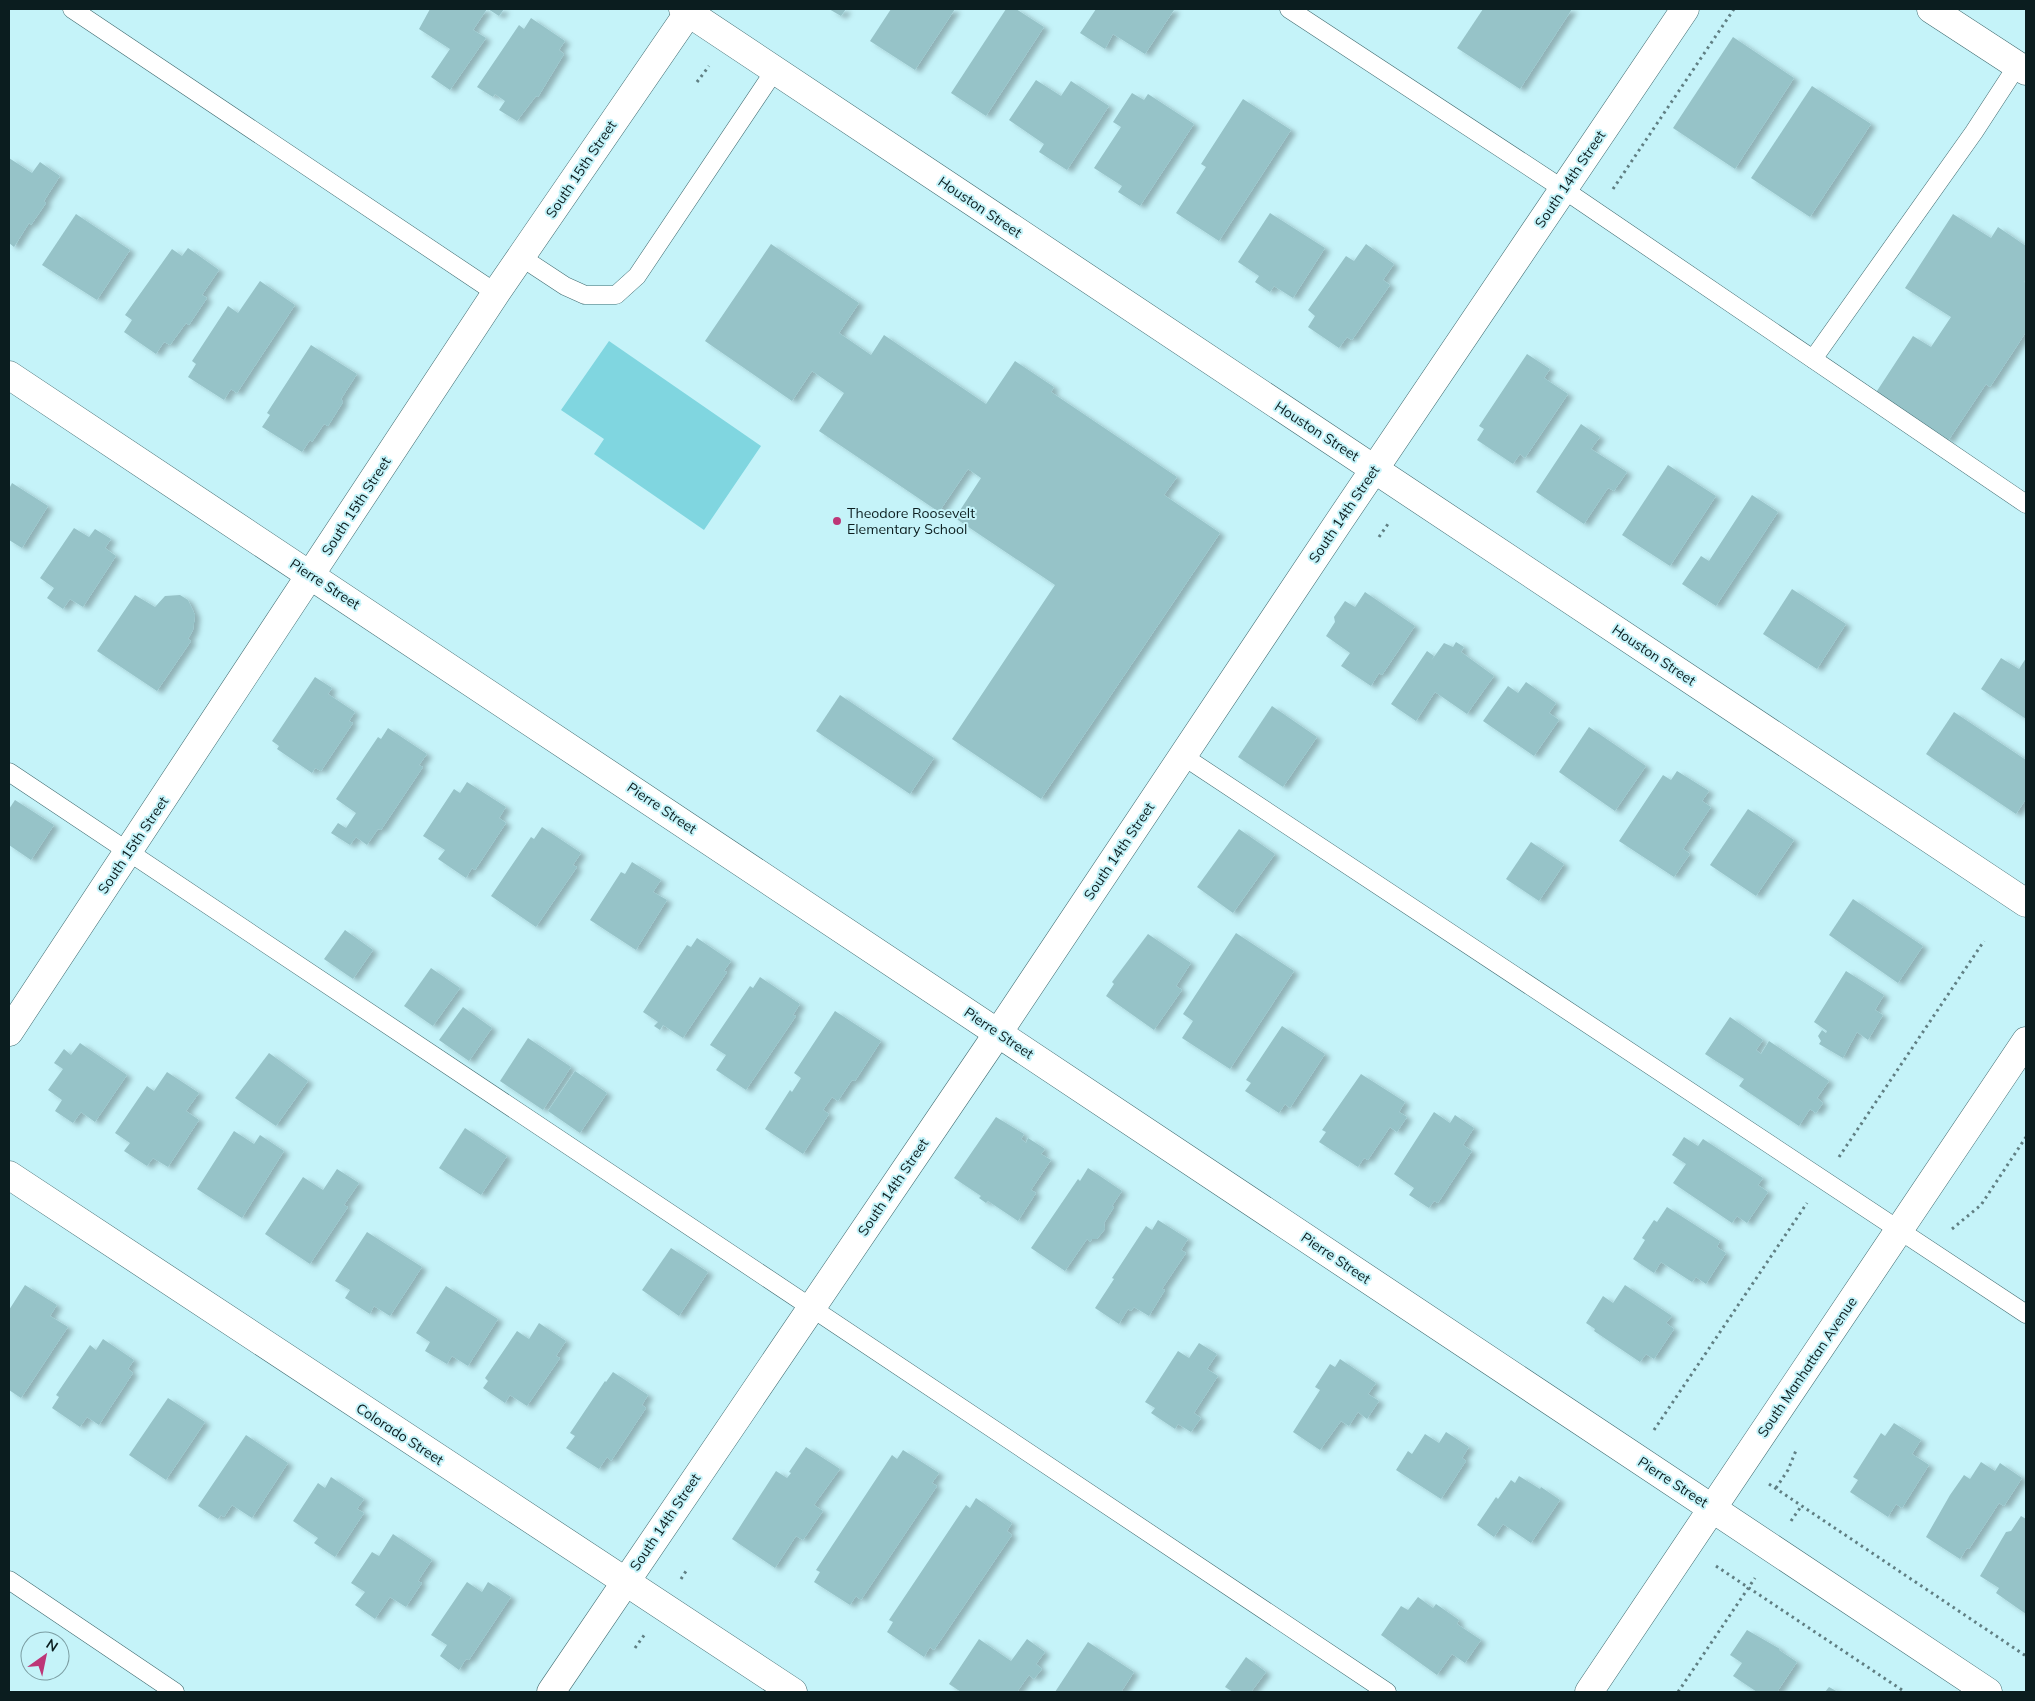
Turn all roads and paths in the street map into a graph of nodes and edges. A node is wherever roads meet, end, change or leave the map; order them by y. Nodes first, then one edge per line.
1 (72, 9) edge
2 (1289, 9) edge
3 (1685, 9) edge
4 (1734, 9) edge
5 (1931, 9) edge
6 (688, 10) edge
7 (2022, 69) edge
8 (775, 70) junction
9 (1563, 189) junction
10 (1597, 212) junction
11 (521, 257) junction
12 (496, 293) junction
13 (1813, 359) junction
14 (9, 375) edge
15 (1374, 469) junction
16 (2026, 504) edge
17 (311, 575) junction
18 (1183, 756) junction
19 (9, 772) edge
20 (129, 852) junction
21 (2026, 903) edge
22 (9, 1032) edge
23 (998, 1033) junction
24 (2026, 1041) edge
25 (9, 1175) edge
26 (1899, 1230) junction
27 (810, 1309) junction
28 (2026, 1314) edge
29 (1768, 1483) dead end
30 (1802, 1506) junction
31 (1712, 1508) junction
32 (1789, 1525) dead end
33 (1712, 1563) dead end
34 (1756, 1576) dead end
35 (9, 1580) edge
36 (625, 1582) junction
37 (1748, 1590) junction
38 (2026, 1656) edge
39 (174, 1692) edge
40 (551, 1692) edge
41 (793, 1692) edge
42 (1386, 1692) edge
43 (1589, 1692) edge
44 (1678, 1692) edge
45 (1905, 1692) edge
46 (1988, 1692) edge

1 - 12 lane
2 - 9 lane
3 - 9 street, South 14th Street
4 - 10 path
5 - 7 street
6 - 8 street, Houston Street
6 - 11 street, South 15th Street
7 - 13 lane
8 - 11 lane
8 - 15 street, Houston Street
9 - 10 lane
9 - 15 street, South 14th Street
10 - 13 lane
11 - 12 street, South 15th Street
12 - 17 street, South 15th Street
13 - 16 lane
14 - 17 street, Pierre Street
15 - 18 street, South 14th Street
15 - 21 street, Houston Street
17 - 20 street, South 15th Street
17 - 23 street, Pierre Street
18 - 23 street, South 14th Street
18 - 26 lane
19 - 20 lane
20 - 22 street, South 15th Street
20 - 27 lane
23 - 27 street, South 14th Street
23 - 31 street, Pierre Street
24 - 26 street, South Manhattan Avenue
25 - 36 street, Colorado Street
26 - 28 lane
26 - 31 street, South Manhattan Avenue
27 - 36 street, South 14th Street
27 - 42 lane
29 - 30 path
30 - 32 path
30 - 38 path
31 - 43 street, South Manhattan Avenue
31 - 46 street, Pierre Street
33 - 37 path
34 - 37 path
35 - 39 lane
36 - 40 street, South 14th Street
36 - 41 street, Colorado Street
37 - 44 path
37 - 45 path

